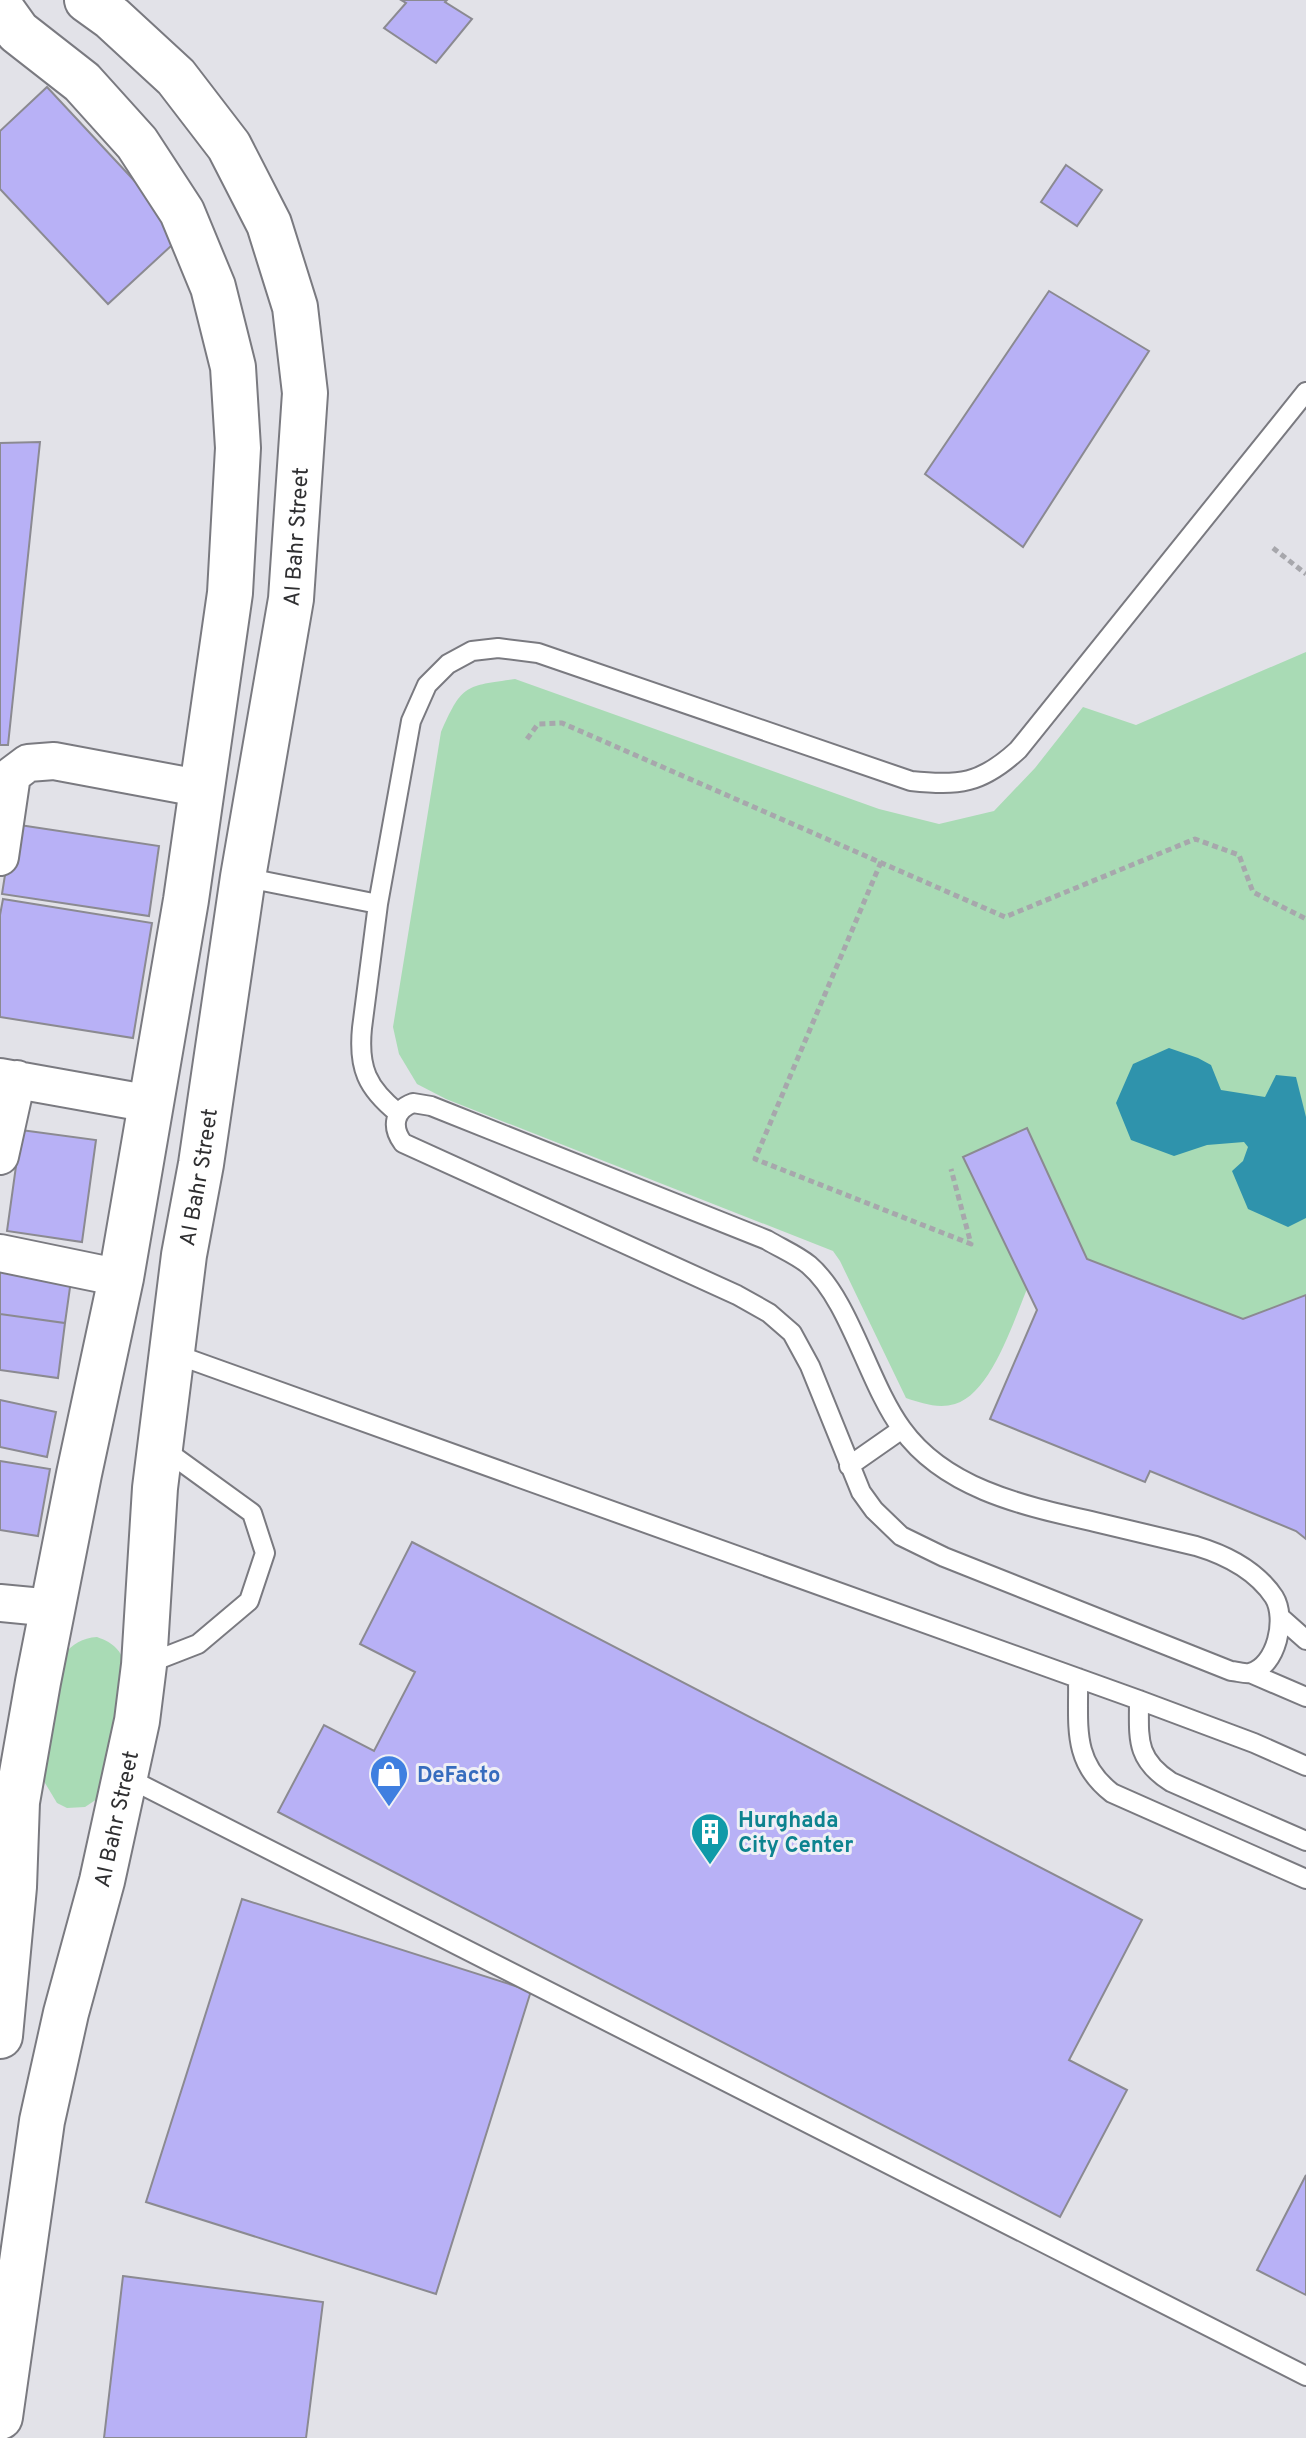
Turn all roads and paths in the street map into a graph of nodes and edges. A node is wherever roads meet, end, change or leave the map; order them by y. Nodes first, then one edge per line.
1 (87, 0) edge
2 (6, 29) edge
3 (1306, 392) edge
4 (1273, 548) dead end
5 (1306, 574) edge
6 (527, 739) dead end
7 (204, 789) junction
8 (0, 857) edge
9 (881, 862) junction
10 (243, 877) junction
11 (378, 904) junction
12 (1306, 919) edge
13 (8, 1078) edge
14 (151, 1104) junction
15 (398, 1113) junction
16 (0, 1156) edge
17 (951, 1169) dead end
18 (0, 1253) edge
19 (121, 1278) junction
20 (172, 1353) junction
21 (902, 1429) junction
22 (160, 1447) junction
23 (849, 1466) junction
24 (0, 1603) edge
25 (53, 1608) junction
26 (1280, 1617) junction
27 (1306, 1640) edge
28 (144, 1665) junction
29 (1250, 1673) junction
30 (1078, 1678) junction
31 (1306, 1697) edge
32 (1139, 1700) junction
33 (1306, 1766) edge
34 (126, 1777) junction
35 (9, 1800) edge
36 (1306, 1841) edge
37 (1306, 1879) edge
38 (2, 2011) edge
39 (1306, 2376) edge
40 (0, 2417) edge

1 - 10 main road, Al Bahr Street
2 - 7 main road
3 - 11 lane
4 - 5 path
6 - 9 path
7 - 8 street
7 - 14 main road
9 - 12 path
9 - 17 path
10 - 11 lane
10 - 20 main road, Al Bahr Street
11 - 15 lane
13 - 14 street
13 - 16 street
14 - 19 main road
15 - 21 lane
15 - 23 lane
18 - 19 street
19 - 25 main road
20 - 22 main road, Al Bahr Street
20 - 30 lane
21 - 23 lane
21 - 26 lane
22 - 28 main road, Al Bahr Street
22 - 28 lane
23 - 29 lane
24 - 25 street
25 - 35 main road
26 - 27 lane
26 - 29 lane
28 - 34 main road, Al Bahr Street
29 - 31 lane
30 - 32 lane
30 - 37 lane
32 - 33 lane
32 - 36 lane
34 - 39 lane
34 - 40 main road, Al Bahr Street
35 - 38 main road

